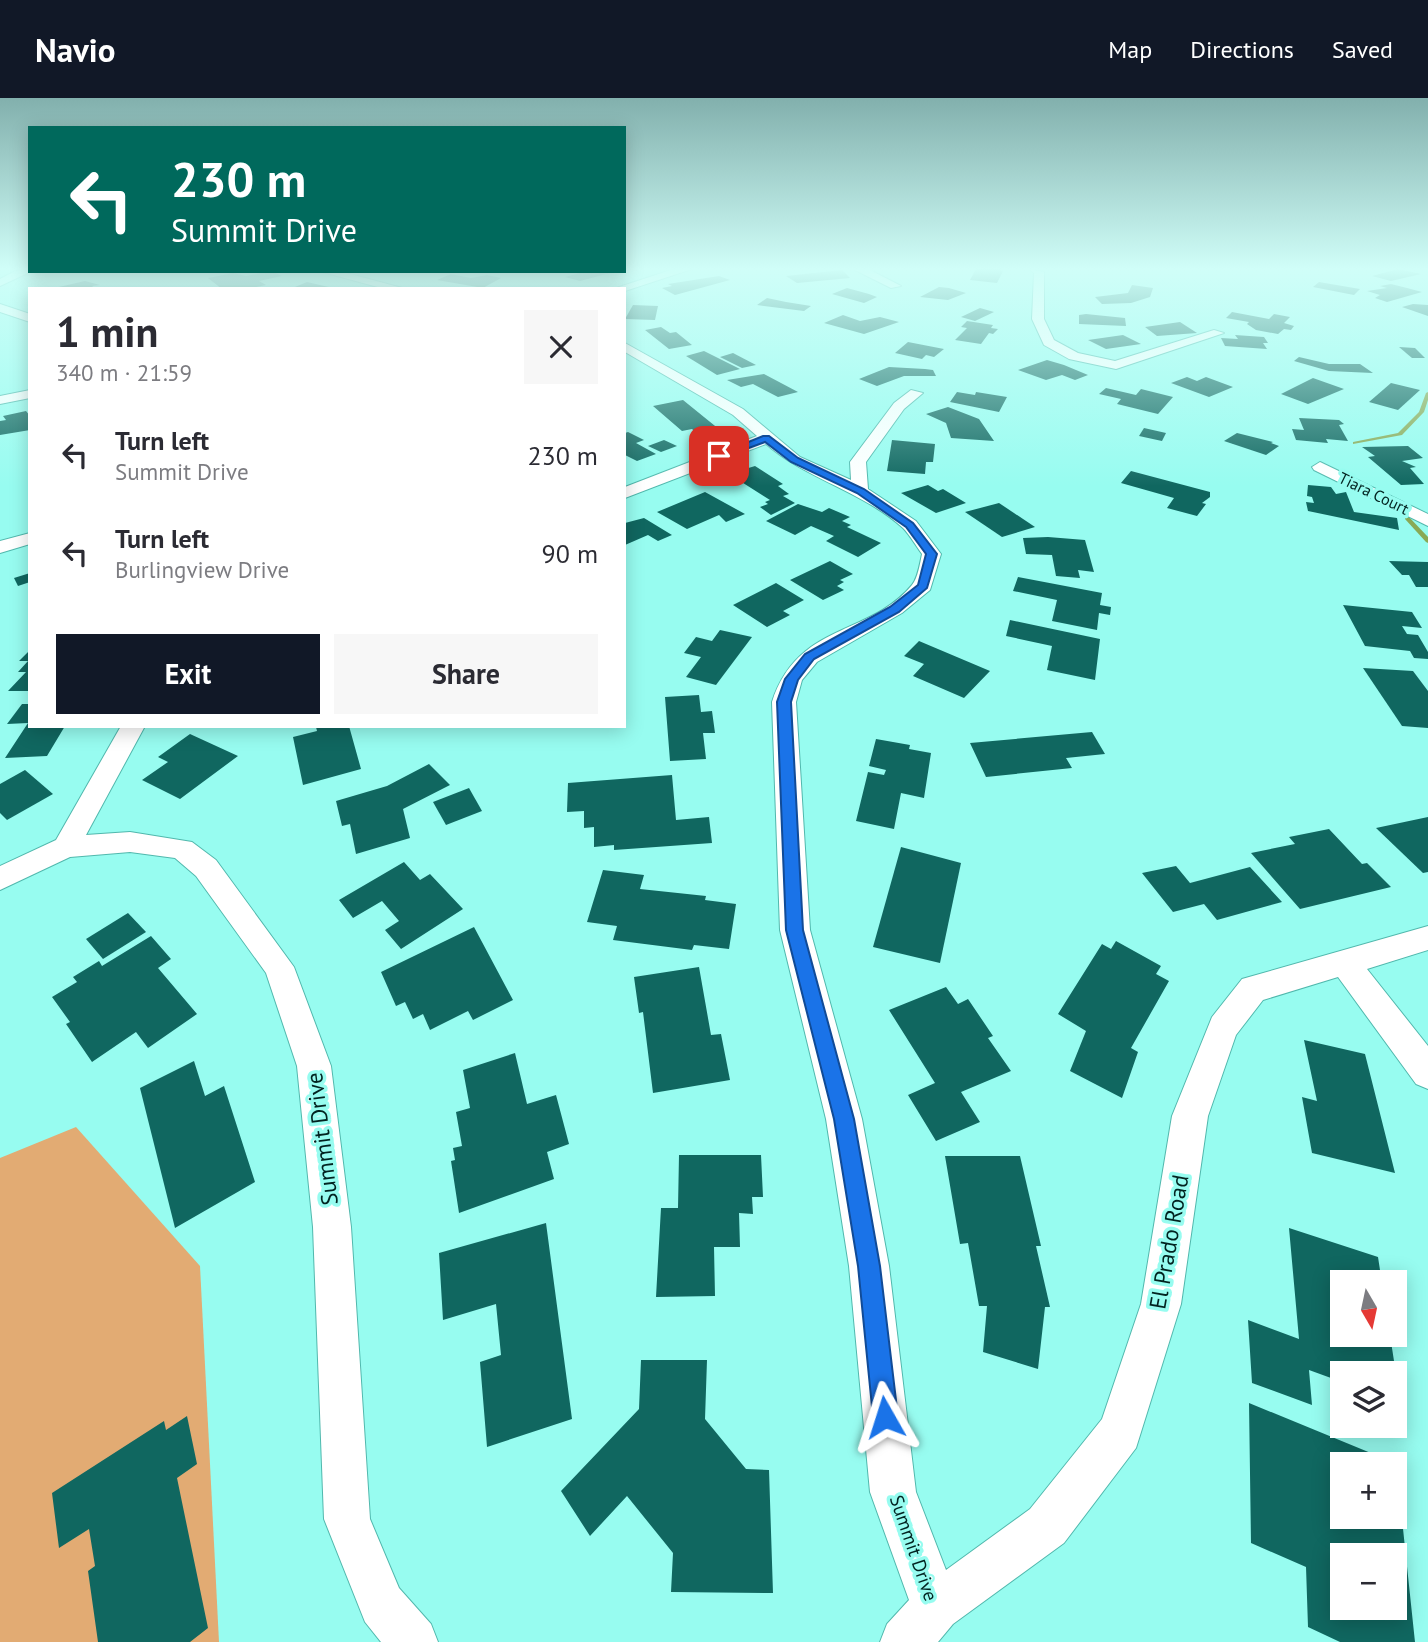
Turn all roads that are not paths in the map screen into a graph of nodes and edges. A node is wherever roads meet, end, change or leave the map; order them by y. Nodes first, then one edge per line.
1 (1049, 341) edge
2 (1192, 341) edge
3 (626, 348) edge
4 (916, 393) dead end
5 (28, 394) edge
6 (0, 400) edge
7 (766, 438) junction
8 (1320, 467) dead end
9 (860, 491) junction
10 (626, 493) edge
11 (1428, 521) edge
12 (28, 539) edge
13 (0, 547) edge
14 (132, 728) edge
15 (66, 847) junction
16 (0, 879) edge
17 (1428, 938) edge
18 (1344, 962) junction
19 (1428, 1073) edge
20 (920, 1625) edge
21 (412, 1642) edge

1 - 2 street
3 - 7 street, Summit Drive
4 - 9 street
5 - 6 street
7 - 9 street, Summit Drive
7 - 10 street
8 - 11 street, Tiara Court
9 - 20 street, Summit Drive
12 - 13 street
14 - 15 street
15 - 16 street, Summit Drive
15 - 21 street, Summit Drive
17 - 18 street, El Prado Road
18 - 19 street
18 - 20 street, El Prado Road

